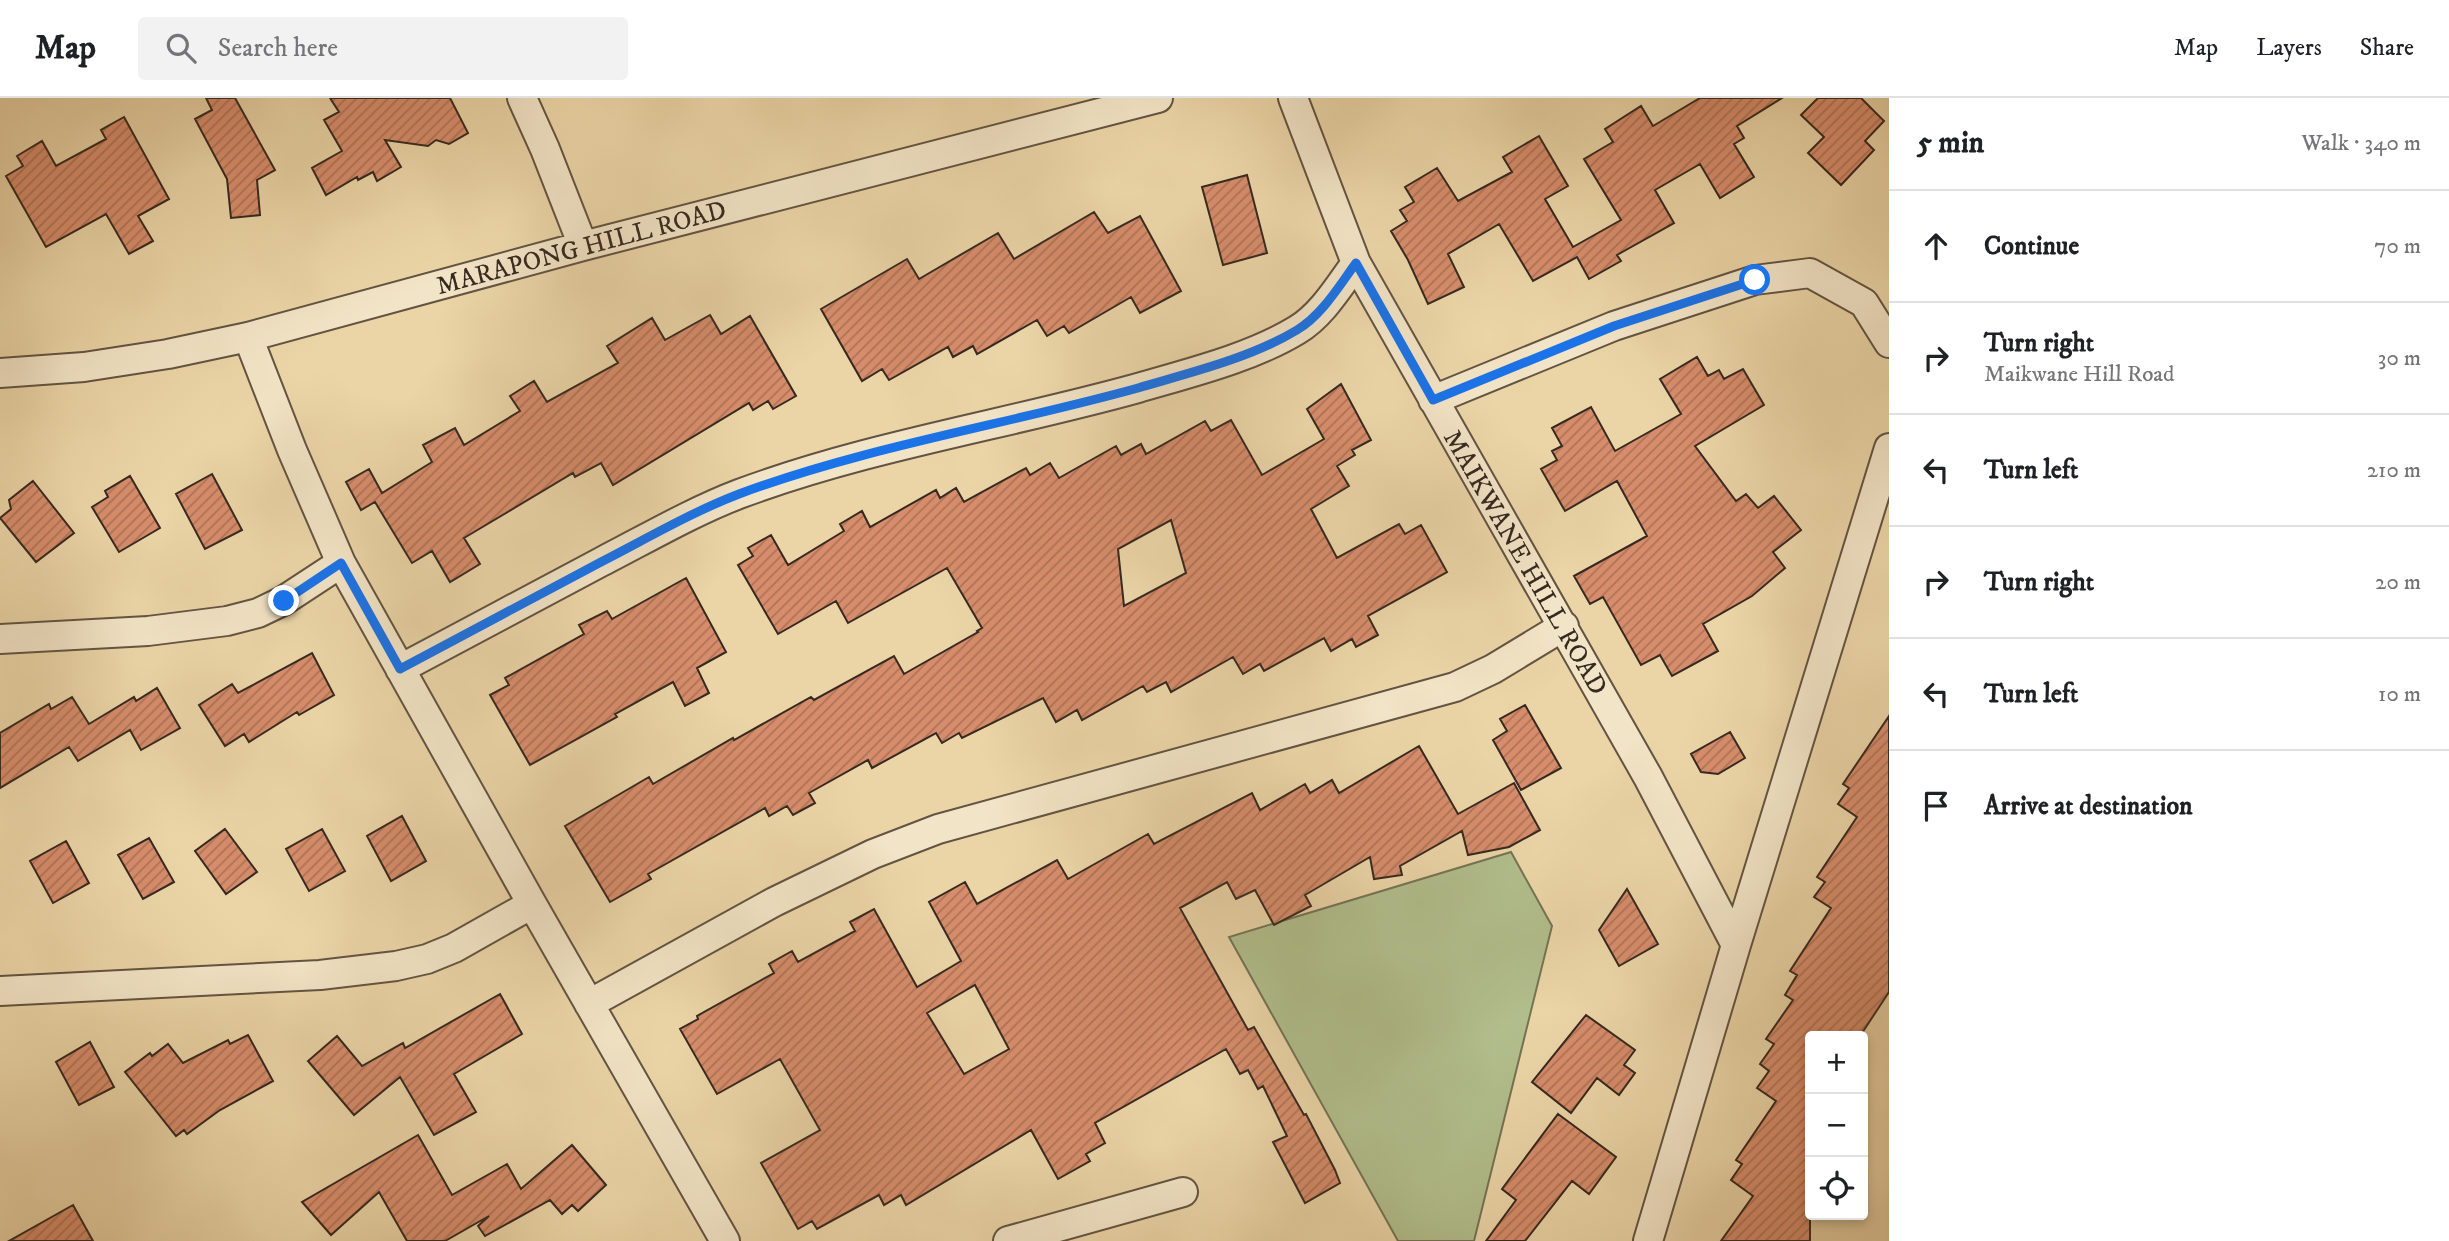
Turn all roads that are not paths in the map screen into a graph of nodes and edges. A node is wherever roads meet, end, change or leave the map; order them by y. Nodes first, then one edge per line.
1 (522, 98) edge
2 (1158, 98) edge
3 (1293, 98) edge
4 (583, 246) junction
5 (1356, 263) junction
6 (248, 337) junction
7 (1889, 343) edge
8 (0, 373) edge
9 (1433, 400) junction
10 (1889, 448) edge
11 (341, 563) junction
12 (1564, 626) junction
13 (0, 639) edge
14 (400, 669) junction
15 (532, 904) junction
16 (1736, 945) junction
17 (0, 991) edge
18 (589, 1003) junction
19 (1183, 1192) dead end
20 (718, 1239) edge
21 (1008, 1241) edge
22 (1648, 1241) edge

1 - 4 street
2 - 4 street, MARAPONG HILL ROAD
3 - 5 street, MAIKWANE HILL ROAD
4 - 6 street, MARAPONG HILL ROAD
5 - 9 street, MAIKWANE HILL ROAD
5 - 14 street
6 - 8 street, MARAPONG HILL ROAD
6 - 11 street
7 - 9 street
9 - 12 street, MAIKWANE HILL ROAD
10 - 16 street
11 - 13 street
11 - 14 street
12 - 16 street, MAIKWANE HILL ROAD
12 - 18 street
14 - 15 street
15 - 17 street
15 - 18 street
16 - 22 street
18 - 20 street
19 - 21 street

